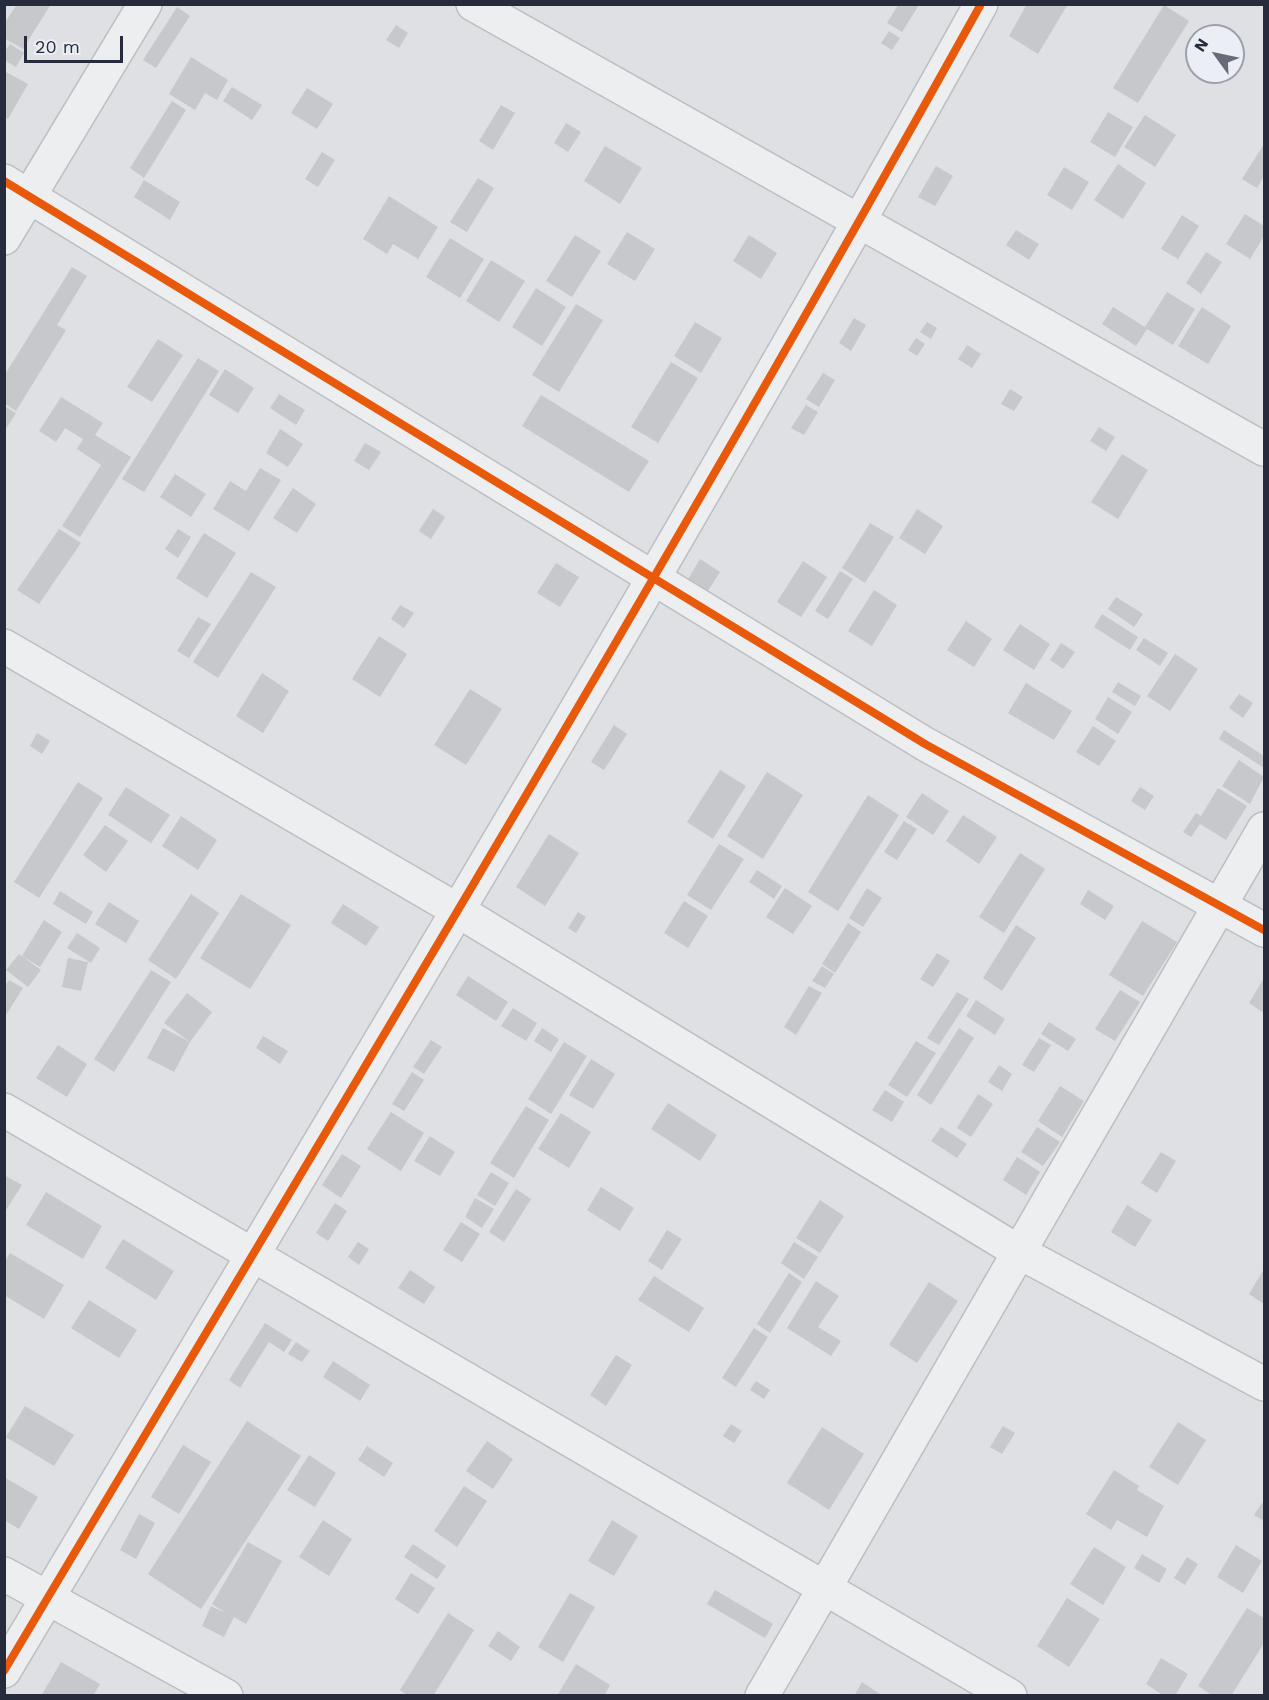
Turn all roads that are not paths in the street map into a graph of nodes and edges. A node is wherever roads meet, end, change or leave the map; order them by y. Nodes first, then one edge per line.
1 (145, 4) edge
2 (473, 4) edge
3 (981, 4) edge
4 (17, 188) edge
5 (860, 222) junction
6 (4, 238) edge
7 (1264, 449) edge
8 (655, 577) junction
9 (4, 646) edge
10 (1264, 829) edge
11 (1221, 904) junction
12 (457, 910) junction
13 (1264, 930) edge
14 (4, 1110) edge
15 (1019, 1252) junction
16 (253, 1254) junction
17 (1264, 1384) edge
18 (4, 1574) edge
19 (825, 1588) junction
20 (49, 1596) junction
21 (4, 1671) edge
22 (226, 1695) edge
23 (762, 1695) edge
24 (1010, 1695) edge

1 - 4 street
2 - 5 street
3 - 5 street
4 - 6 street
4 - 8 street
5 - 7 street
5 - 8 street
8 - 11 street
8 - 12 street
9 - 12 street
10 - 11 street
11 - 13 street
11 - 15 street
12 - 15 street
12 - 16 street
14 - 16 street
15 - 17 street
15 - 19 street
16 - 19 street
16 - 20 street
18 - 20 street
19 - 23 street
19 - 24 street
20 - 21 street
20 - 22 street

